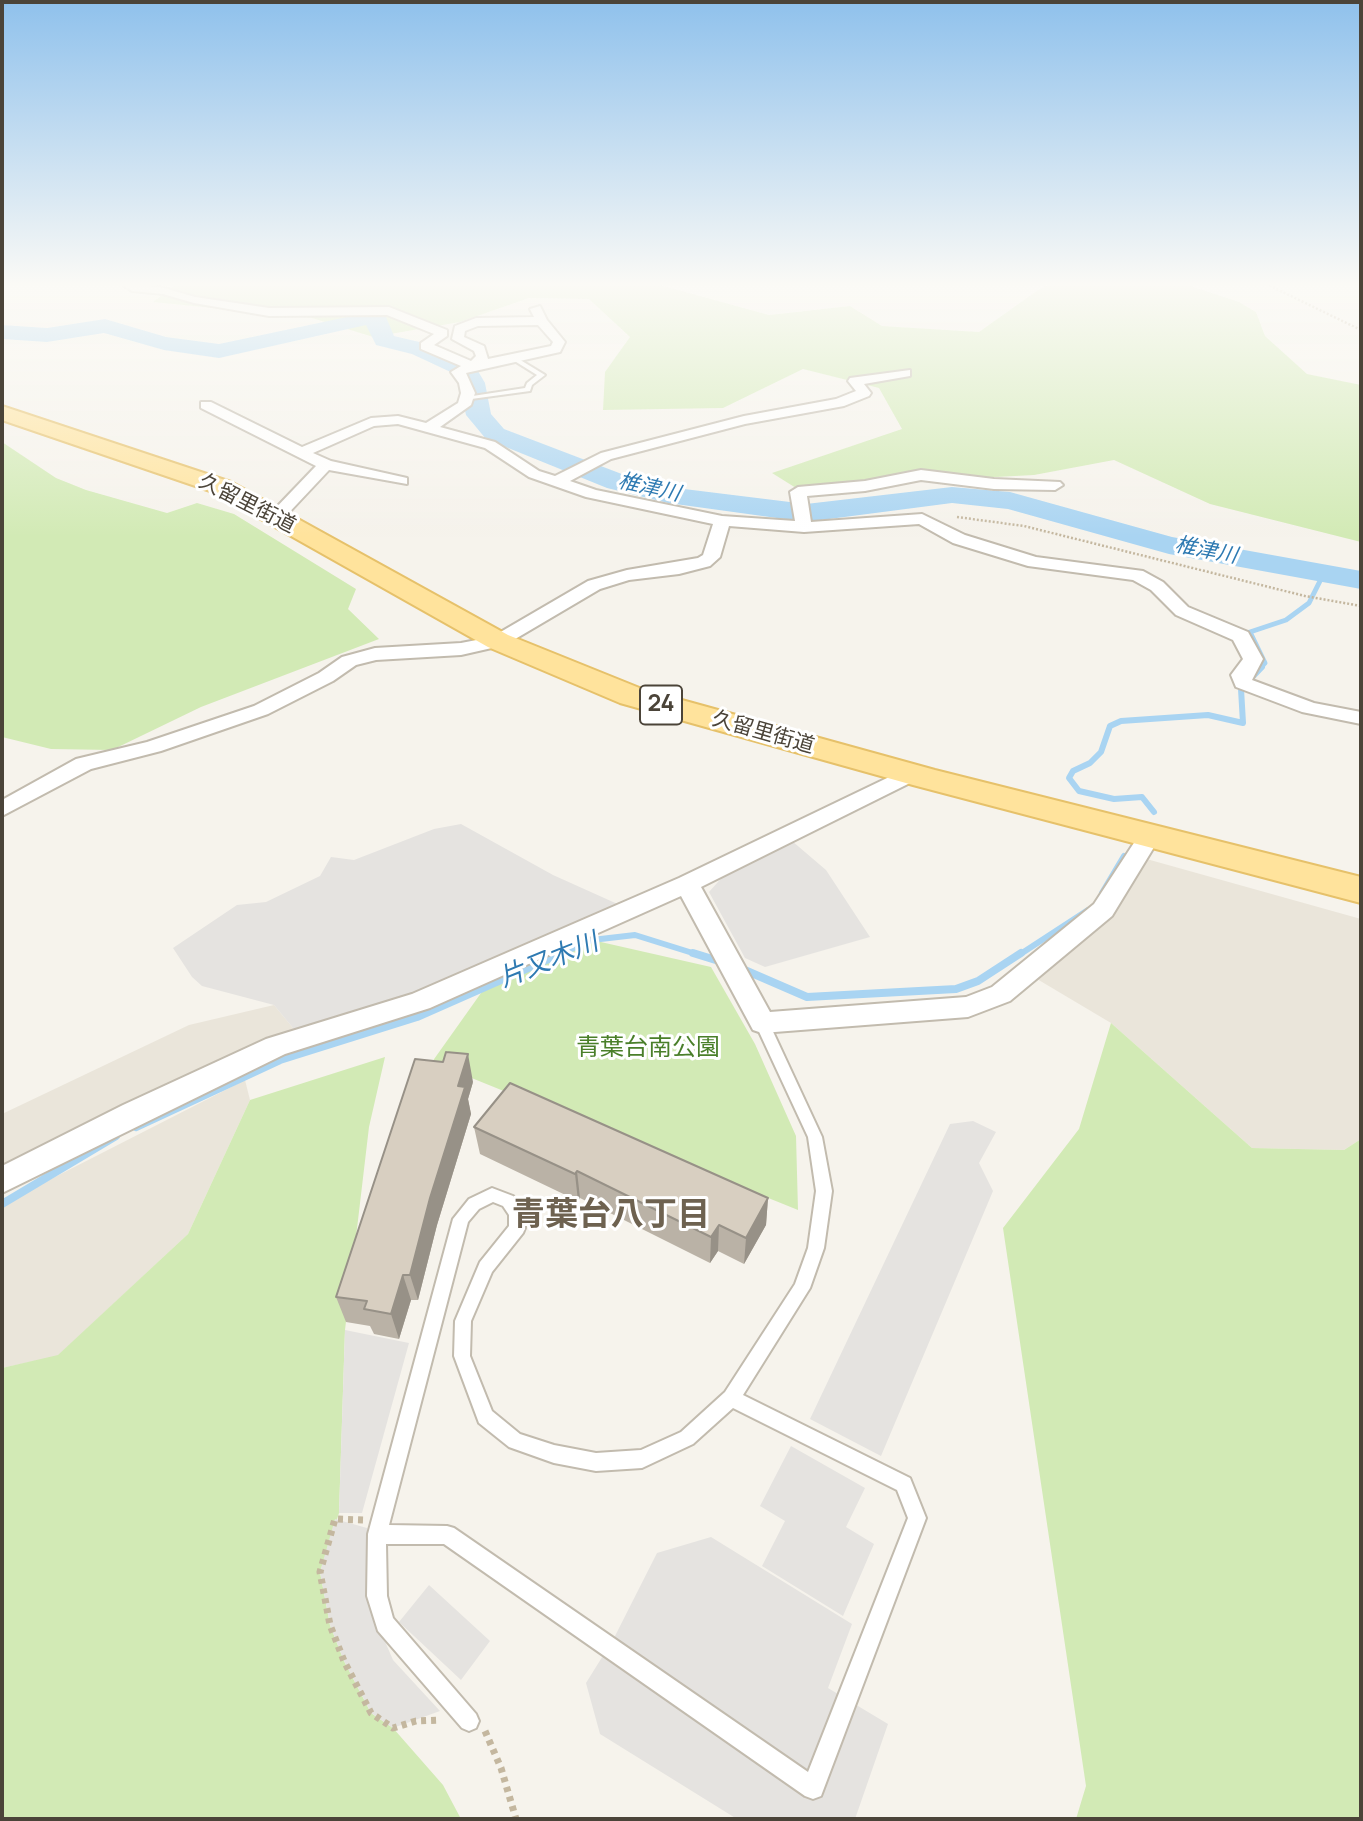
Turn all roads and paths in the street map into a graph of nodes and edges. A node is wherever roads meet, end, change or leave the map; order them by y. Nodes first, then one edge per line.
1 (469, 367) edge
2 (528, 367) edge
3 (905, 373) dead end
4 (466, 399) junction
5 (206, 405) dead end
6 (2, 413) edge
7 (371, 422) junction
8 (429, 428) junction
9 (301, 453) junction
10 (326, 466) junction
11 (402, 481) dead end
12 (556, 482) junction
13 (1055, 485) dead end
14 (276, 517) junction
15 (722, 521) junction
16 (804, 527) junction
17 (498, 641) junction
18 (1361, 718) edge
19 (910, 774) junction
20 (2, 809) edge
21 (1151, 834) junction
22 (687, 884) junction
23 (1361, 890) edge
24 (762, 1023) junction
25 (2, 1180) edge
26 (731, 1398) junction
27 (377, 1534) junction
28 (469, 1721) dead end

1 - 4 street
2 - 4 lane
3 - 12 street
4 - 7 street
4 - 8 street
5 - 9 street
6 - 14 main road, 久留里街道 / 24
7 - 8 street
7 - 9 street
8 - 12 street
9 - 10 street
10 - 11 street
10 - 14 street
12 - 15 street
13 - 16 street
14 - 17 main road, 久留里街道 / 24
15 - 16 street
15 - 17 street
16 - 18 street
17 - 19 main road, 久留里街道 / 24
17 - 20 street
19 - 21 main road, 久留里街道 / 24
19 - 22 street
21 - 23 main road, 久留里街道 / 24
21 - 24 street
22 - 24 street
22 - 25 street
24 - 26 lane
26 - 27 lane
26 - 27 lane
27 - 28 lane

